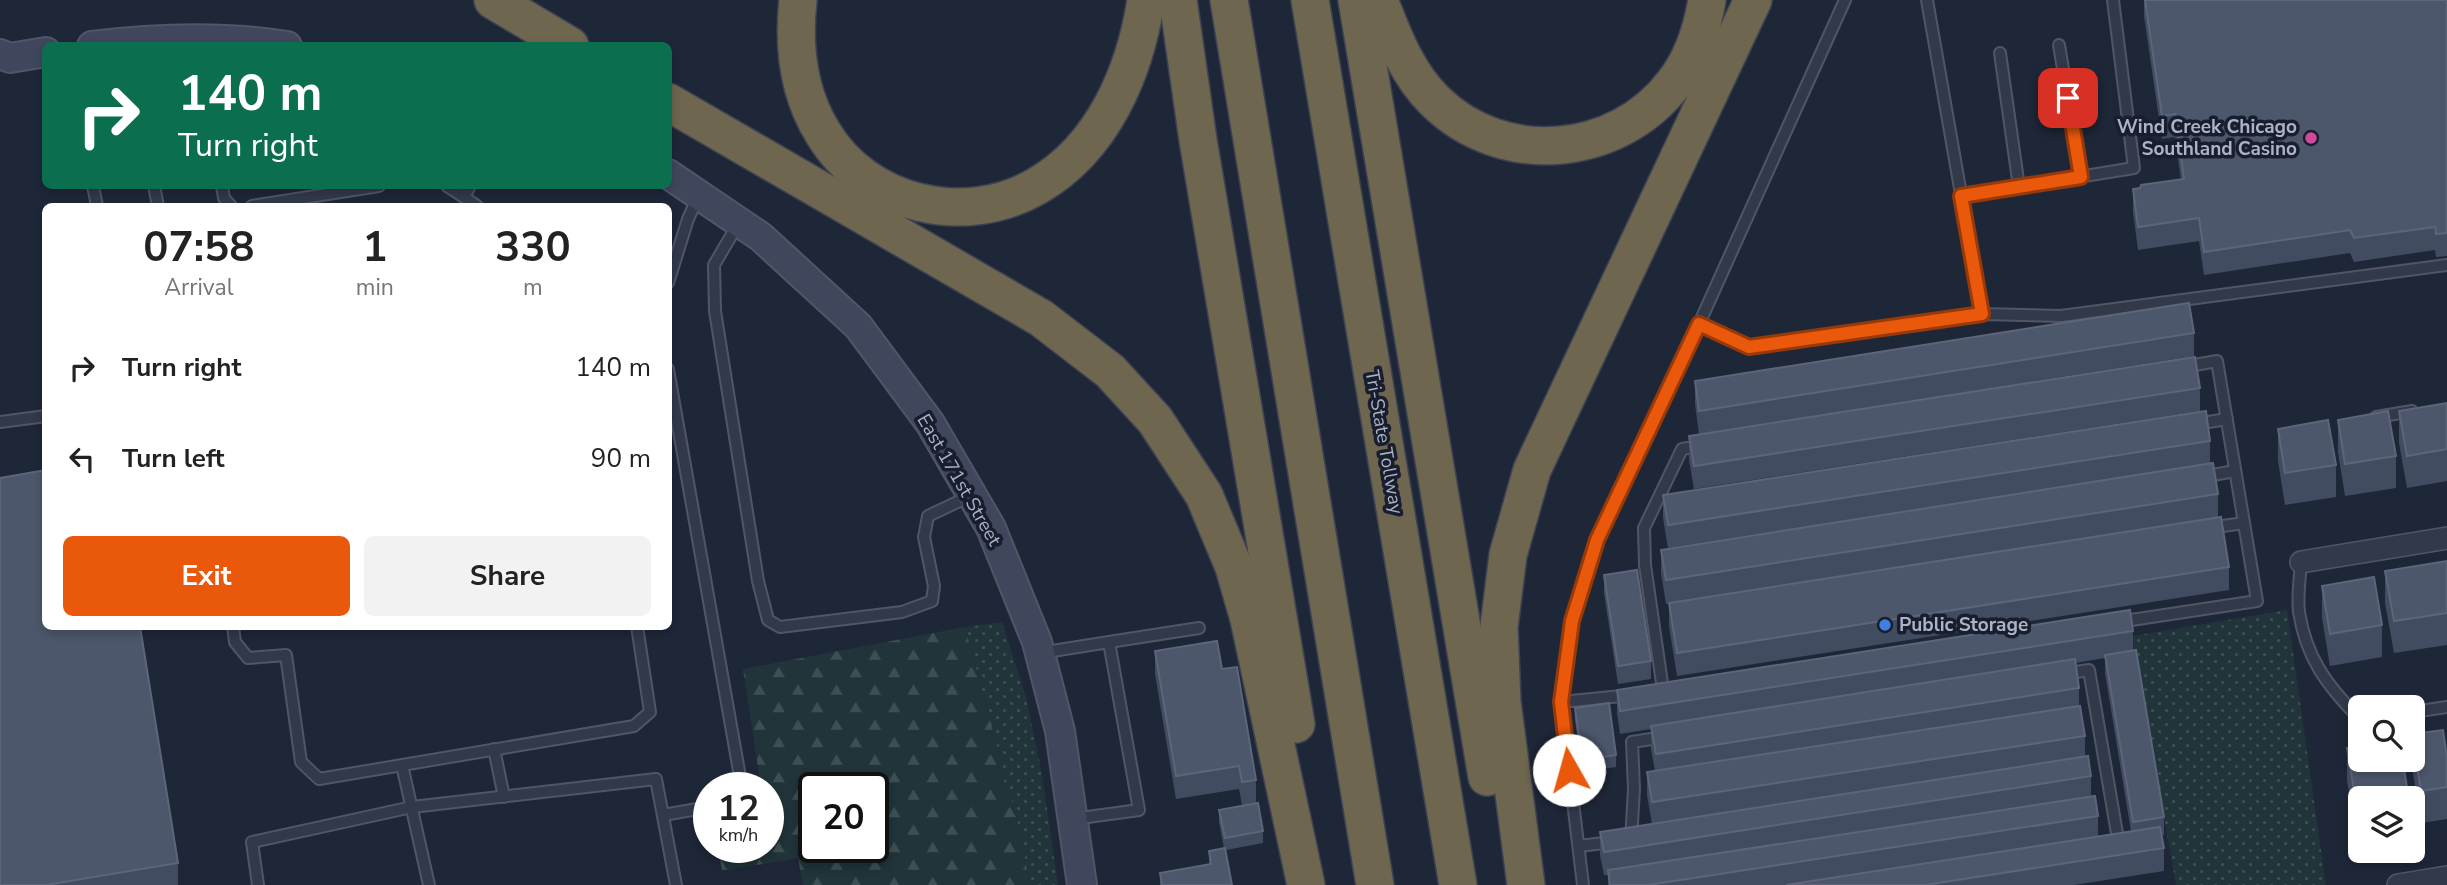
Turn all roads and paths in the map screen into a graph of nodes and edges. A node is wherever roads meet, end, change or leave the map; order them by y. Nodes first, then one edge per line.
1 (493, 0) edge
2 (798, 0) edge
3 (1146, 0) edge
4 (1178, 0) edge
5 (1229, 0) edge
6 (1310, 0) edge
7 (1357, 0) edge
8 (1379, 0) edge
9 (1707, 0) edge
10 (1753, 0) edge
11 (1845, 0) edge
12 (1927, 0) edge
13 (2113, 0) edge
14 (181, 42) edge
15 (249, 42) edge
16 (563, 42) edge
17 (2060, 45) dead end
18 (42, 53) edge
19 (2000, 53) dead end
20 (3, 61) edge
21 (672, 104) edge
22 (672, 177) edge
23 (2081, 177) junction
24 (2020, 187) junction
25 (360, 189) edge
26 (452, 189) edge
27 (468, 189) edge
28 (699, 195) junction
29 (1961, 196) junction
30 (464, 197) junction
31 (271, 203) edge
32 (473, 203) edge
33 (740, 222) junction
34 (2447, 265) edge
35 (672, 270) edge
36 (1982, 314) junction
37 (1699, 324) junction
38 (2176, 368) edge
39 (672, 392) edge
40 (2420, 410) edge
41 (42, 417) edge
42 (2227, 419) junction
43 (2365, 419) edge
44 (0, 422) edge
45 (2186, 425) edge
46 (1710, 444) edge
47 (2235, 471) junction
48 (2194, 478) edge
49 (972, 495) junction
50 (1670, 503) edge
51 (1656, 505) junction
52 (2244, 523) junction
53 (2202, 529) edge
54 (2447, 538) edge
55 (2301, 562) joint
56 (1659, 563) edge
57 (1645, 565) junction
58 (1666, 613) edge
59 (1653, 615) junction
60 (2105, 624) edge
61 (1199, 628) dead end
62 (234, 630) edge
63 (638, 630) edge
64 (1109, 642) junction
65 (1040, 653) junction
66 (2049, 676) edge
67 (1677, 688) edge
68 (1663, 691) junction
69 (1650, 692) edge
70 (1637, 694) edge
71 (1561, 702) junction
72 (2348, 707) edge
73 (2447, 707) edge
74 (2425, 710) edge
75 (2097, 716) junction
76 (2083, 719) edge
77 (1673, 735) edge
78 (494, 749) junction
79 (402, 765) junction
80 (2106, 767) junction
81 (2092, 769) edge
82 (739, 772) edge
83 (1648, 787) edge
84 (1634, 789) junction
85 (503, 797) junction
86 (412, 807) junction
87 (2112, 807) junction
88 (2099, 809) edge
89 (693, 810) edge
90 (663, 815) junction
91 (1073, 819) junction
92 (1646, 838) edge
93 (1633, 840) junction
94 (1579, 846) junction
95 (2106, 849) edge
96 (2447, 877) edge
97 (2420, 883) edge
98 (258, 885) edge
99 (429, 885) edge
100 (676, 885) edge
101 (1082, 885) edge
102 (1306, 885) edge
103 (1324, 885) edge
104 (1375, 885) edge
105 (1458, 885) edge
106 (1505, 885) edge
107 (1526, 885) edge
108 (1583, 885) edge
109 (2398, 885) edge

1 - 16 highway
2 - 3 highway
4 - 103 highway
5 - 104 highway
6 - 105 highway, Tri-State Tollway
7 - 106 highway
8 - 9 highway
10 - 107 highway
11 - 37 lane
12 - 29 lane
13 - 23 lane
14 - 15 street
17 - 23 lane
18 - 20 street
19 - 24 lane
21 - 102 highway
22 - 28 street, East 171st Street
23 - 24 lane
24 - 29 lane
25 - 31 lane
26 - 30 lane
27 - 30 lane
28 - 33 street, East 171st Street
28 - 35 lane
29 - 36 lane
30 - 32 lane
33 - 49 street, East 171st Street
33 - 49 lane
34 - 36 lane
36 - 37 lane
37 - 71 lane
38 - 42 lane
39 - 82 lane
40 - 43 lane
41 - 44 lane
42 - 45 lane
42 - 47 lane
46 - 51 lane
47 - 48 lane
47 - 52 lane
49 - 65 street, East 171st Street
50 - 51 lane
51 - 57 lane
52 - 53 lane
52 - 60 lane
54 - 55 street
55 - 72 lane
56 - 57 lane
57 - 59 lane
58 - 59 lane
59 - 68 lane
61 - 64 lane
62 - 79 lane
63 - 78 lane
64 - 65 lane
64 - 91 lane
65 - 91 street, East 171st Street
66 - 75 lane
67 - 68 lane
68 - 69 lane
70 - 71 lane
71 - 94 lane
73 - 74 lane
75 - 76 lane
75 - 80 lane
77 - 84 lane
78 - 79 lane
78 - 85 lane
79 - 86 lane
80 - 81 lane
80 - 87 lane
83 - 84 lane
84 - 93 lane
85 - 86 lane
85 - 90 lane
86 - 98 lane
86 - 99 lane
87 - 88 lane
87 - 95 lane
89 - 90 lane
90 - 100 lane
91 - 101 street, East 171st Street
92 - 93 lane
93 - 94 lane
94 - 108 lane
96 - 97 street
97 - 109 street

